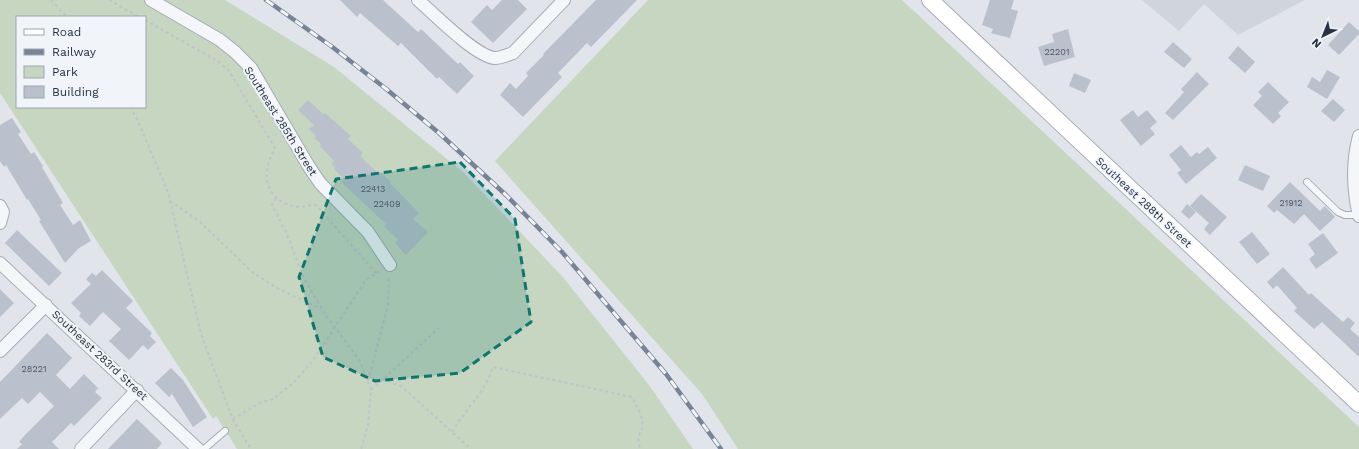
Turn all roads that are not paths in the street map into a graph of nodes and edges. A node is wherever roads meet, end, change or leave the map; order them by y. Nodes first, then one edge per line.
1 (151, 0) edge
2 (418, 0) edge
3 (564, 0) edge
4 (930, 0) edge
5 (1359, 136) edge
6 (1307, 182) dead end
7 (0, 206) edge
8 (1359, 216) edge
9 (0, 223) edge
10 (0, 263) edge
11 (390, 265) road end
12 (46, 305) junction
13 (0, 351) edge
14 (137, 390) junction
15 (1359, 404) edge
16 (225, 431) dead end
17 (81, 449) edge
18 (198, 449) edge
19 (204, 449) edge

1 - 11 street, Southeast 285th Street
2 - 3 street
4 - 15 street, Southeast 288th Street
5 - 8 street
6 - 8 lane
7 - 9 street
10 - 12 street, Southeast 283rd Street
12 - 13 street
12 - 14 street, Southeast 283rd Street
14 - 17 street
14 - 18 street, Southeast 283rd Street
16 - 19 lane

